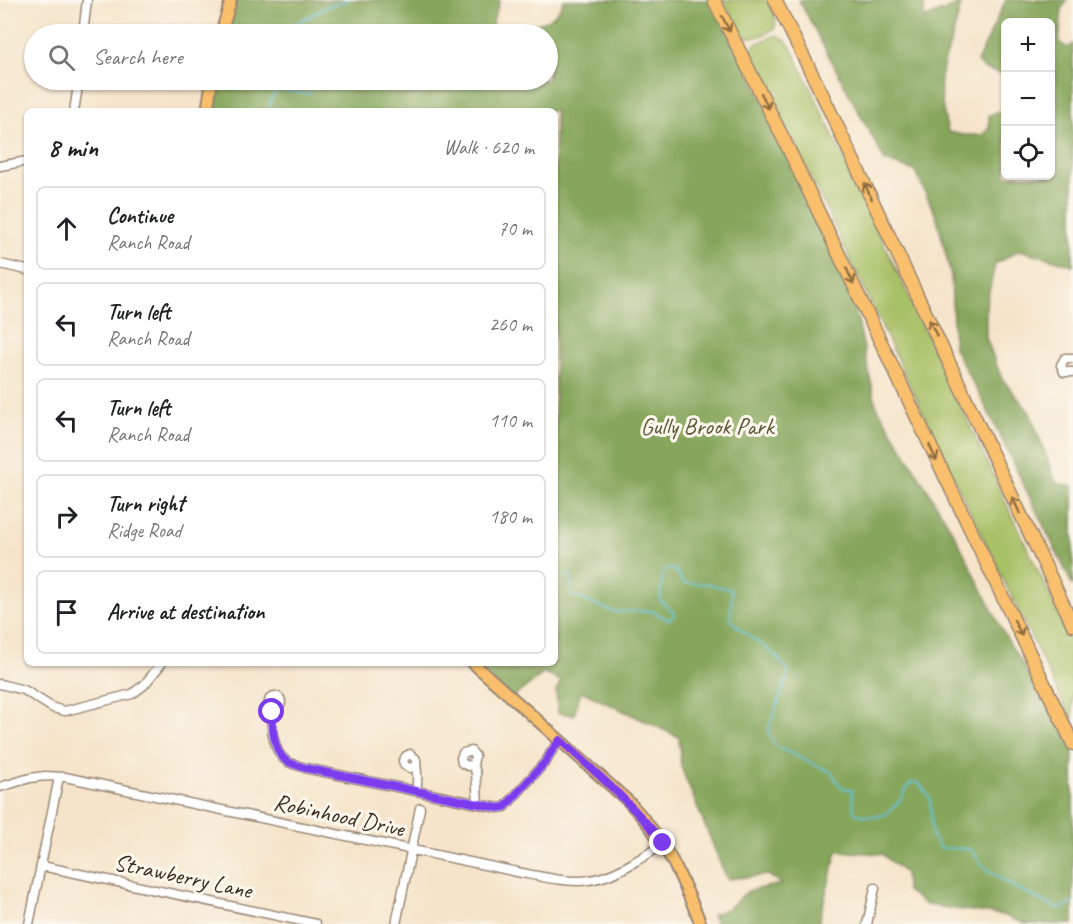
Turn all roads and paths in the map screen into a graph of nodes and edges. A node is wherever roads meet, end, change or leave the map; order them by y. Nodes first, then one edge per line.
1 (87, 0) edge
2 (231, 0) edge
3 (714, 0) edge
4 (775, 0) edge
5 (84, 24) edge
6 (224, 24) edge
7 (77, 90) edge
8 (210, 90) edge
9 (74, 108) edge
10 (207, 108) edge
11 (24, 162) edge
12 (0, 166) edge
13 (0, 264) edge
14 (24, 269) edge
15 (1073, 358) edge
16 (1073, 372) edge
17 (1073, 625) edge
18 (160, 666) edge
19 (475, 666) edge
20 (0, 684) edge
21 (273, 708) dead end
22 (560, 740) junction
23 (1073, 744) edge
24 (473, 764) dead end
25 (415, 766) dead end
26 (59, 777) junction
27 (0, 787) edge
28 (416, 791) junction
29 (478, 804) junction
30 (420, 808) dead end
31 (663, 843) junction
32 (412, 850) junction
33 (42, 866) junction
34 (875, 888) dead end
35 (29, 924) edge
36 (315, 924) edge
37 (396, 924) edge
38 (702, 924) edge
39 (867, 924) edge

1 - 5 street
2 - 6 main road
3 -> 23 highway
17 -> 4 highway
7 - 9 street
8 - 10 main road
11 - 12 street
13 - 14 street
15 - 16 street
18 - 20 street
19 - 22 main road
21 - 28 street
22 - 29 street
22 - 31 main road
24 - 29 street
25 - 28 street
26 - 27 street, Robinhood Drive
26 - 32 street, Robinhood Drive
26 - 33 street
28 - 29 street
30 - 32 street
31 - 32 street, Robinhood Drive
31 - 38 main road
32 - 37 street
33 - 35 street
33 - 36 street, Strawberry Lane
34 - 39 street

